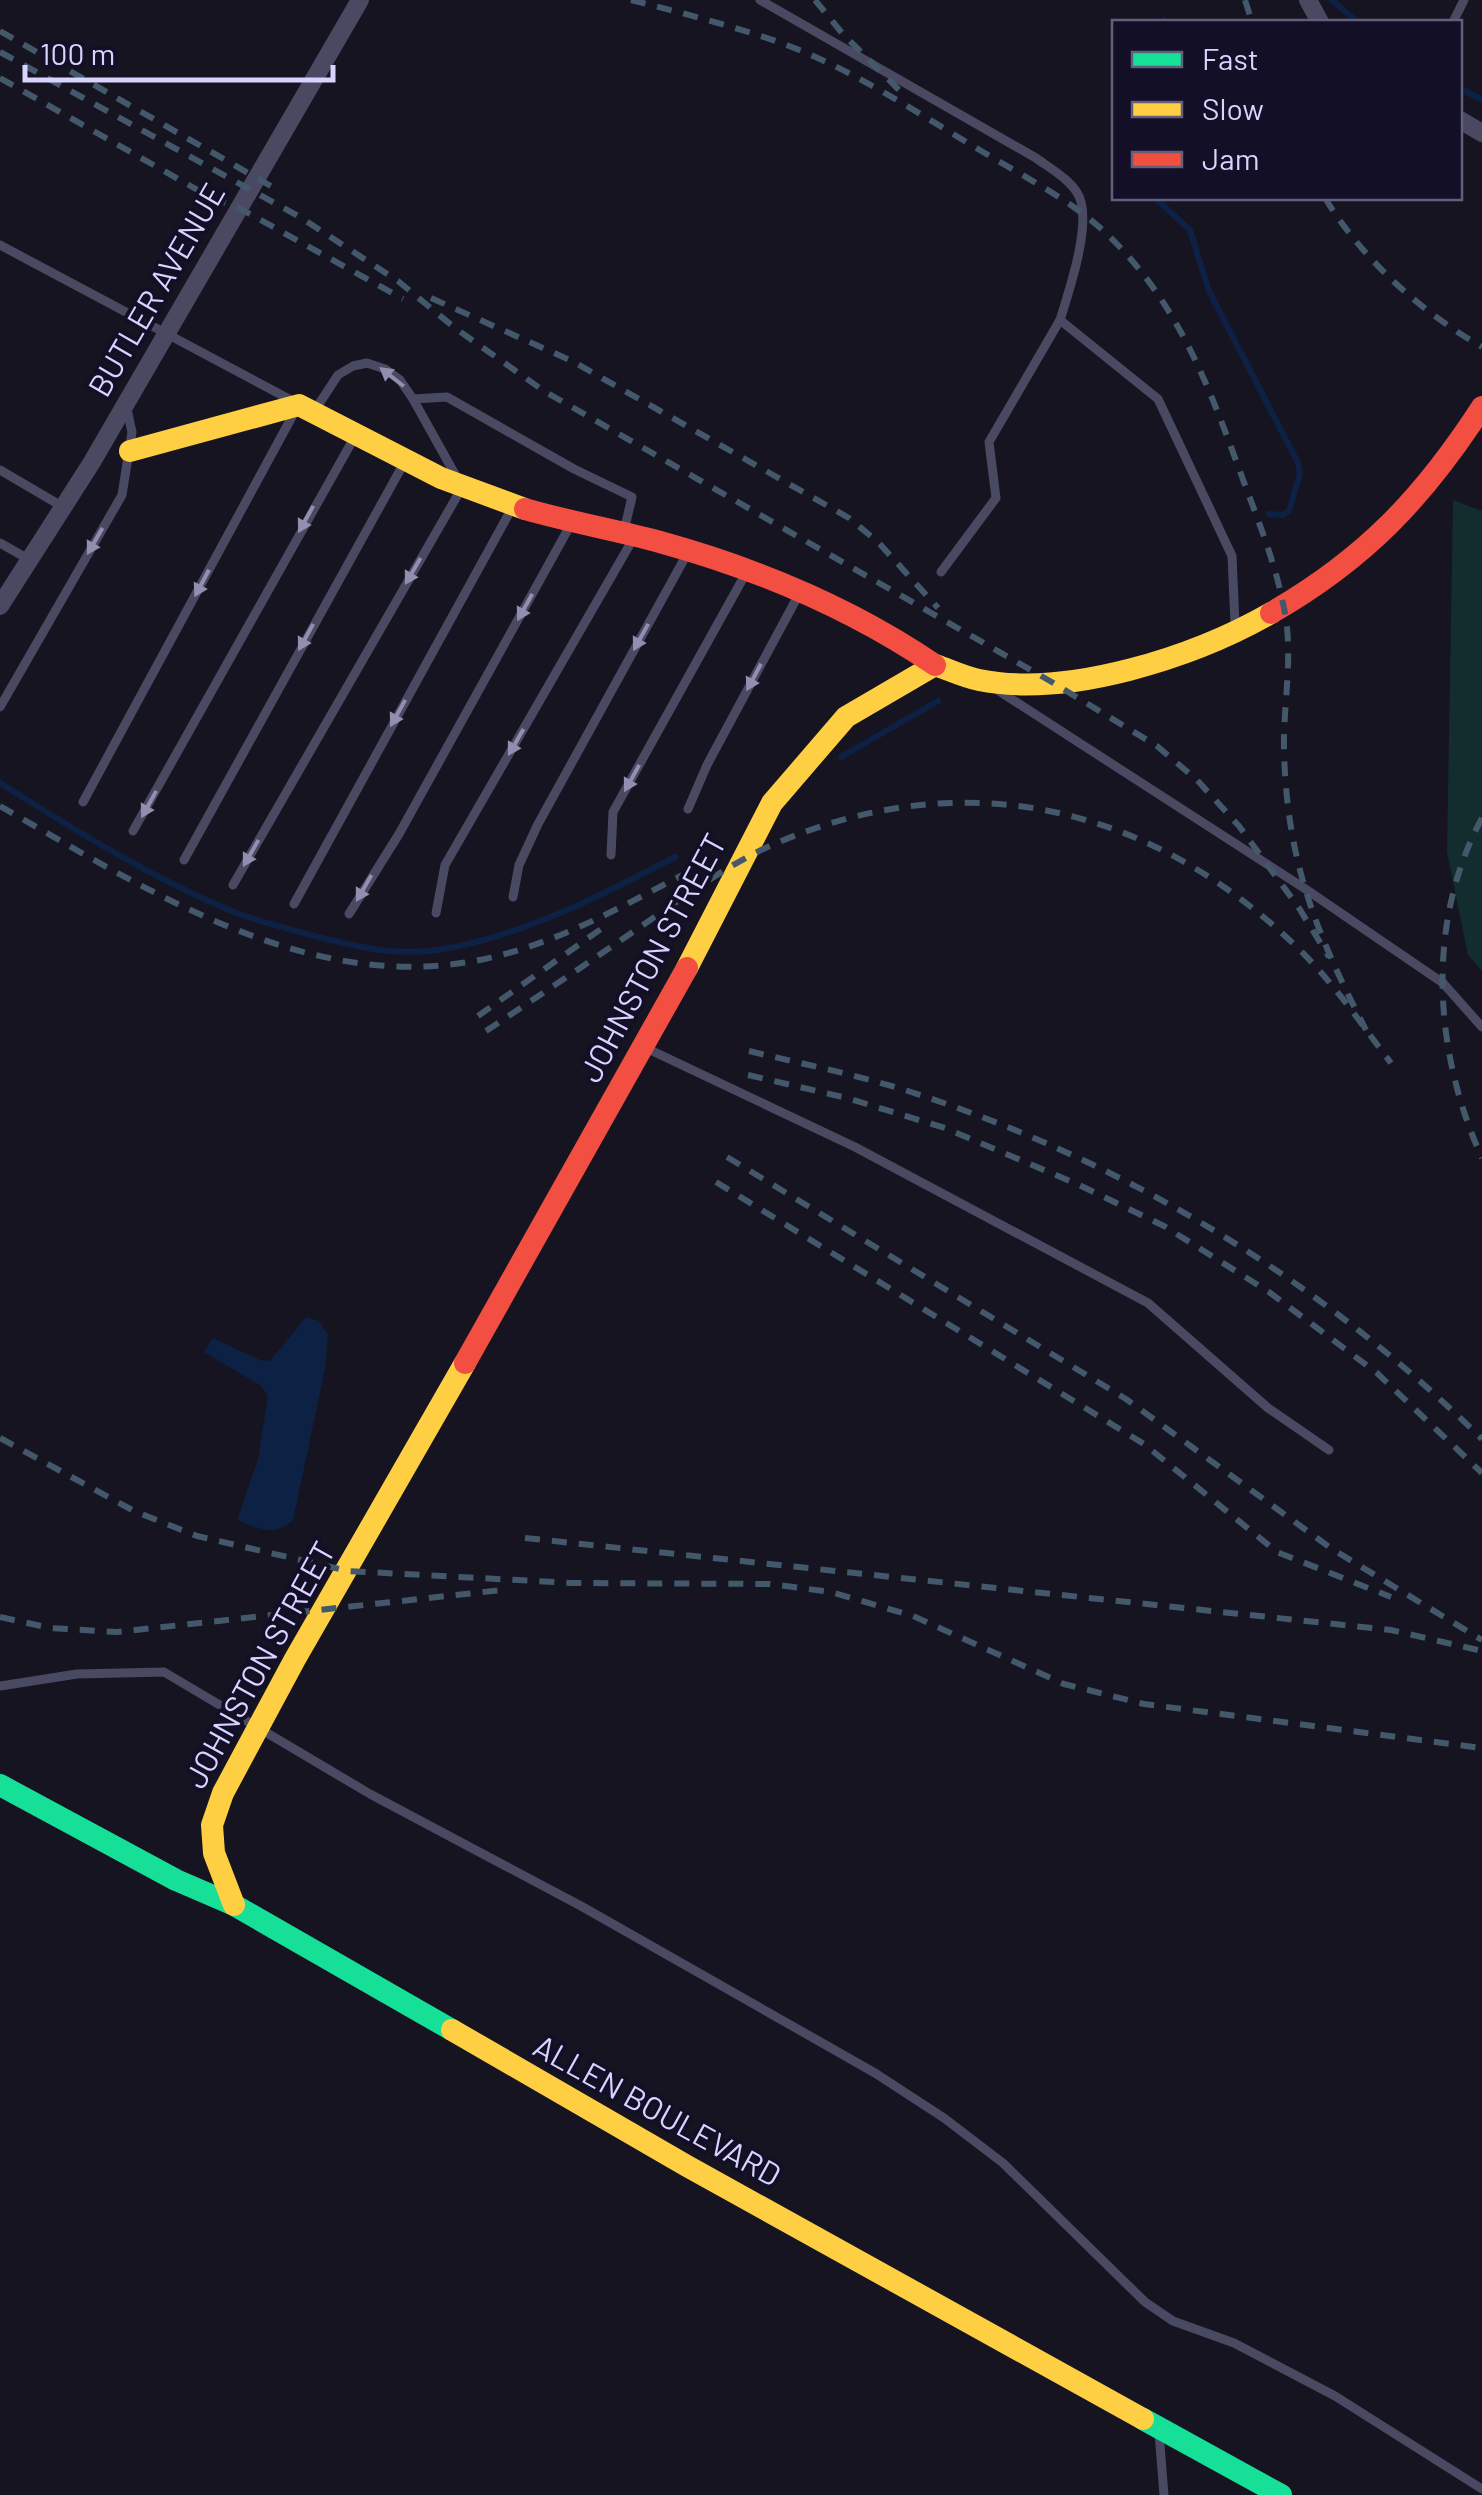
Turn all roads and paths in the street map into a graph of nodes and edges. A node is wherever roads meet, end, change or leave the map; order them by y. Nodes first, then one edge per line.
1 (360, 0) edge
2 (760, 0) edge
3 (0, 245) edge
4 (1060, 320) junction
5 (167, 332) junction
6 (413, 399) junction
7 (126, 404) junction
8 (1482, 407) edge
9 (306, 409) junction
10 (356, 435) junction
11 (130, 451) junction
12 (405, 461) junction
13 (0, 470) edge
14 (462, 487) junction
15 (513, 505) junction
16 (63, 508) junction
17 (573, 522) junction
18 (629, 535) junction
19 (0, 543) edge
20 (688, 551) junction
21 (30, 560) junction
22 (747, 571) junction
23 (940, 572) dead end
24 (801, 592) junction
25 (0, 606) edge
26 (1235, 632) junction
27 (935, 665) junction
28 (985, 681) junction
29 (0, 707) edge
30 (84, 802) dead end
31 (688, 810) dead end
32 (134, 831) dead end
33 (610, 855) dead end
34 (184, 860) dead end
35 (233, 884) dead end
36 (513, 897) dead end
37 (294, 904) dead end
38 (436, 913) dead end
39 (349, 914) dead end
40 (1482, 1028) edge
41 (644, 1047) junction
42 (1330, 1450) dead end
43 (0, 1686) edge
44 (260, 1728) junction
45 (0, 1785) edge
46 (234, 1905) junction
47 (1159, 2427) junction
48 (1482, 2489) edge
49 (1164, 2495) edge
50 (1281, 2495) edge

1 - 5 street, BUTLER AVENUE
2 - 4 lane
3 - 5 lane
4 - 23 lane
4 - 26 lane
5 - 7 street, BUTLER AVENUE
5 - 9 lane
6 -> 9 lane
6 - 14 lane
6 - 18 lane
7 - 11 lane
7 - 16 street, BUTLER AVENUE
8 - 26 street
9 - 10 street
9 - 11 street
9 -> 30 lane
10 - 12 street
10 -> 32 lane
11 -> 29 lane
12 - 14 street
12 -> 34 lane
13 - 16 lane
14 - 15 street
14 -> 35 lane
15 - 17 street
15 -> 37 lane
16 - 21 street, BUTLER AVENUE
17 - 18 street
17 -> 39 lane
18 - 20 street
18 -> 38 lane
19 - 21 lane
20 - 22 street
20 -> 36 lane
21 - 25 street, BUTLER AVENUE
22 - 24 street
22 -> 33 lane
24 - 27 street
24 -> 31 lane
26 - 28 street
27 - 28 street
27 - 41 street, JOHNSTON STREET
28 - 40 lane
41 - 42 lane
41 - 44 street, JOHNSTON STREET
43 - 44 lane
44 - 46 street, JOHNSTON STREET
44 - 48 lane
45 - 46 street, ALLEN BOULEVARD
46 - 47 street, ALLEN BOULEVARD
47 - 49 lane
47 - 50 street, ALLEN BOULEVARD

